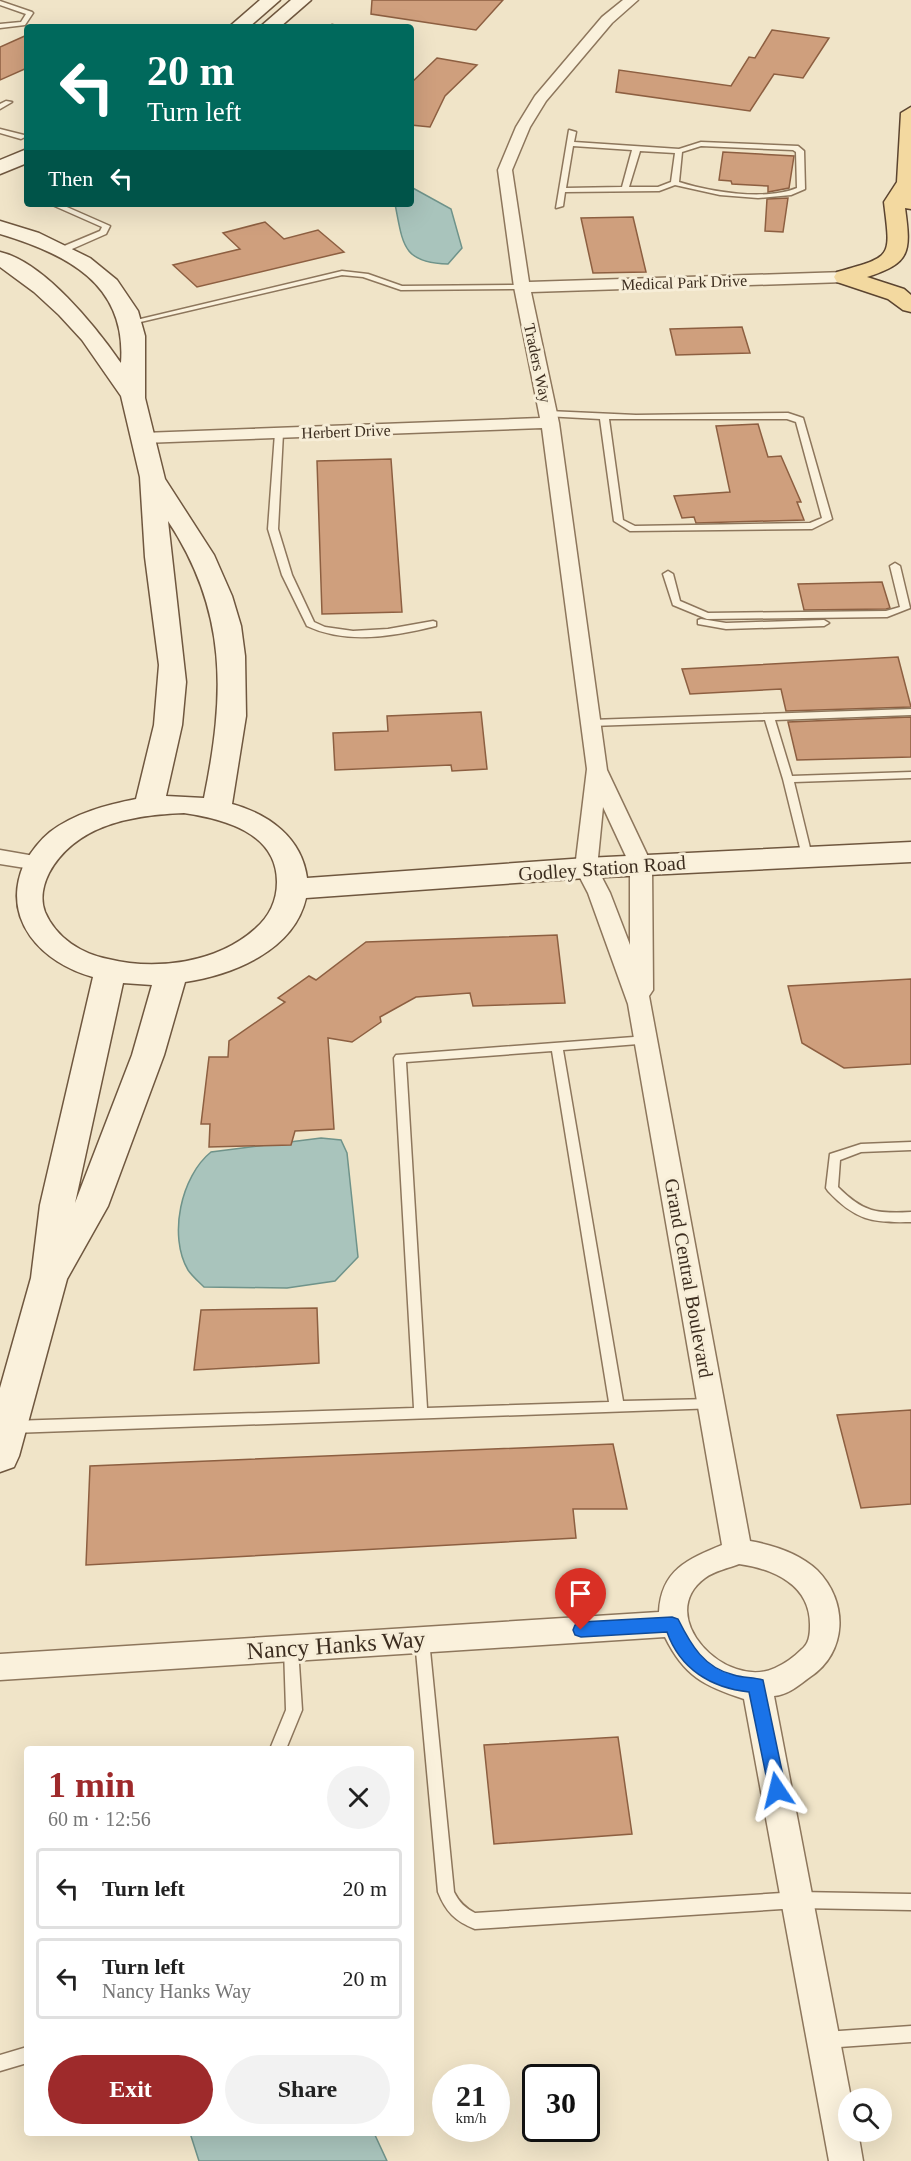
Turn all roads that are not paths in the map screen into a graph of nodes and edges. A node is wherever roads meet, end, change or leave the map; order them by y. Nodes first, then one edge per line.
1 (271, 0) edge
2 (302, 0) edge
3 (631, 0) edge
4 (0, 3) edge
5 (23, 24) joint
6 (242, 24) edge
7 (273, 24) edge
8 (0, 26) edge
9 (8, 102) dead end
10 (0, 107) edge
11 (911, 113) edge
12 (0, 131) edge
13 (572, 132) dead end
14 (24, 142) edge
15 (24, 142) edge
16 (24, 143) edge
17 (570, 144) junction
18 (0, 147) edge
19 (637, 147) junction
20 (679, 151) junction
21 (0, 168) edge
22 (906, 182) junction
23 (675, 183) junction
24 (625, 189) junction
25 (562, 190) junction
26 (559, 206) dead end
27 (61, 207) edge
28 (911, 214) edge
29 (0, 227) edge
30 (60, 251) junction
31 (0, 258) edge
32 (845, 277) junction
33 (522, 287) junction
34 (911, 305) edge
35 (132, 322) junction
36 (133, 395) junction
37 (603, 417) junction
38 (549, 419) junction
39 (279, 433) junction
40 (142, 438) junction
41 (152, 478) junction
42 (895, 566) dead end
43 (668, 574) dead end
44 (433, 624) dead end
45 (911, 712) edge
46 (769, 716) junction
47 (591, 723) junction
48 (597, 769) junction
49 (911, 775) edge
50 (788, 779) junction
51 (149, 805) junction
52 (217, 808) junction
53 (911, 852) edge
54 (807, 856) junction
55 (0, 857) edge
56 (38, 863) junction
57 (641, 865) junction
58 (586, 868) junction
59 (293, 889) junction
60 (110, 972) junction
61 (171, 974) junction
62 (640, 1004) junction
63 (647, 1040) junction
64 (557, 1048) junction
65 (911, 1146) edge
66 (911, 1217) edge
67 (49, 1278) junction
68 (712, 1404) junction
69 (617, 1407) junction
70 (421, 1414) junction
71 (4, 1441) edge
72 (738, 1552) junction
73 (672, 1624) junction
74 (422, 1640) junction
75 (291, 1648) junction
76 (0, 1667) edge
77 (757, 1686) junction
78 (279, 1746) edge
79 (798, 1900) junction
80 (911, 1902) edge
81 (911, 2034) edge
82 (824, 2040) junction
83 (24, 2056) edge
84 (0, 2062) edge
85 (846, 2161) edge

1 - 6 street
2 - 7 street
3 - 33 street, Traders Way
4 - 5 lane
5 - 8 lane
9 - 10 lane
11 - 22 main road
12 - 14 lane
13 - 17 lane
15 - 18 street
16 - 21 street
17 - 19 lane
17 - 25 lane
19 - 20 lane
19 - 24 lane
20 - 23 lane
20 - 23 lane
22 - 28 main road
22 - 32 main road
23 - 24 lane
24 - 25 lane
25 - 26 lane
27 - 30 lane
29 - 30 street
30 - 35 street
31 - 36 street
32 - 33 street, Medical Park Drive
32 - 34 main road
33 - 35 lane
33 - 38 street, Traders Way
35 - 36 street
36 - 40 street
37 - 37 lane
37 - 38 lane
38 - 39 street, Herbert Drive
38 - 47 street, Traders Way
39 - 40 street, Herbert Drive
39 - 44 lane
40 - 41 street
41 - 51 street
41 - 52 street
42 - 43 lane
45 - 46 lane
46 - 47 lane
46 - 50 lane
47 - 48 street, Traders Way
48 - 57 street, Traders Way
48 - 58 street, Traders Way
49 - 50 lane
50 - 54 lane
51 - 52 street
51 - 56 street
52 - 59 street
53 - 54 street, Godley Station Road
54 - 57 street, Godley Station Road
55 - 56 street
56 - 60 street
57 - 58 street, Godley Station Road
57 - 62 street, Grand Central Boulevard
58 - 59 street, Godley Station Road
58 - 62 street, Grand Central Boulevard
59 - 61 street
60 - 61 street
60 - 67 street
61 - 67 street
62 - 63 street, Grand Central Boulevard
63 - 64 lane
63 - 68 street, Grand Central Boulevard
64 - 69 lane
64 - 70 lane
65 - 66 lane
67 - 71 street
68 - 69 lane
68 - 72 street, Grand Central Boulevard
69 - 70 lane
70 - 71 lane
72 - 73 street
72 - 77 street
73 - 74 street, Nancy Hanks Way
73 - 77 street
74 - 75 street, Nancy Hanks Way
74 - 79 lane
75 - 76 street, Nancy Hanks Way
75 - 78 lane
77 - 79 street
79 - 80 lane
79 - 82 street
81 - 82 lane
82 - 85 street
83 - 84 lane

